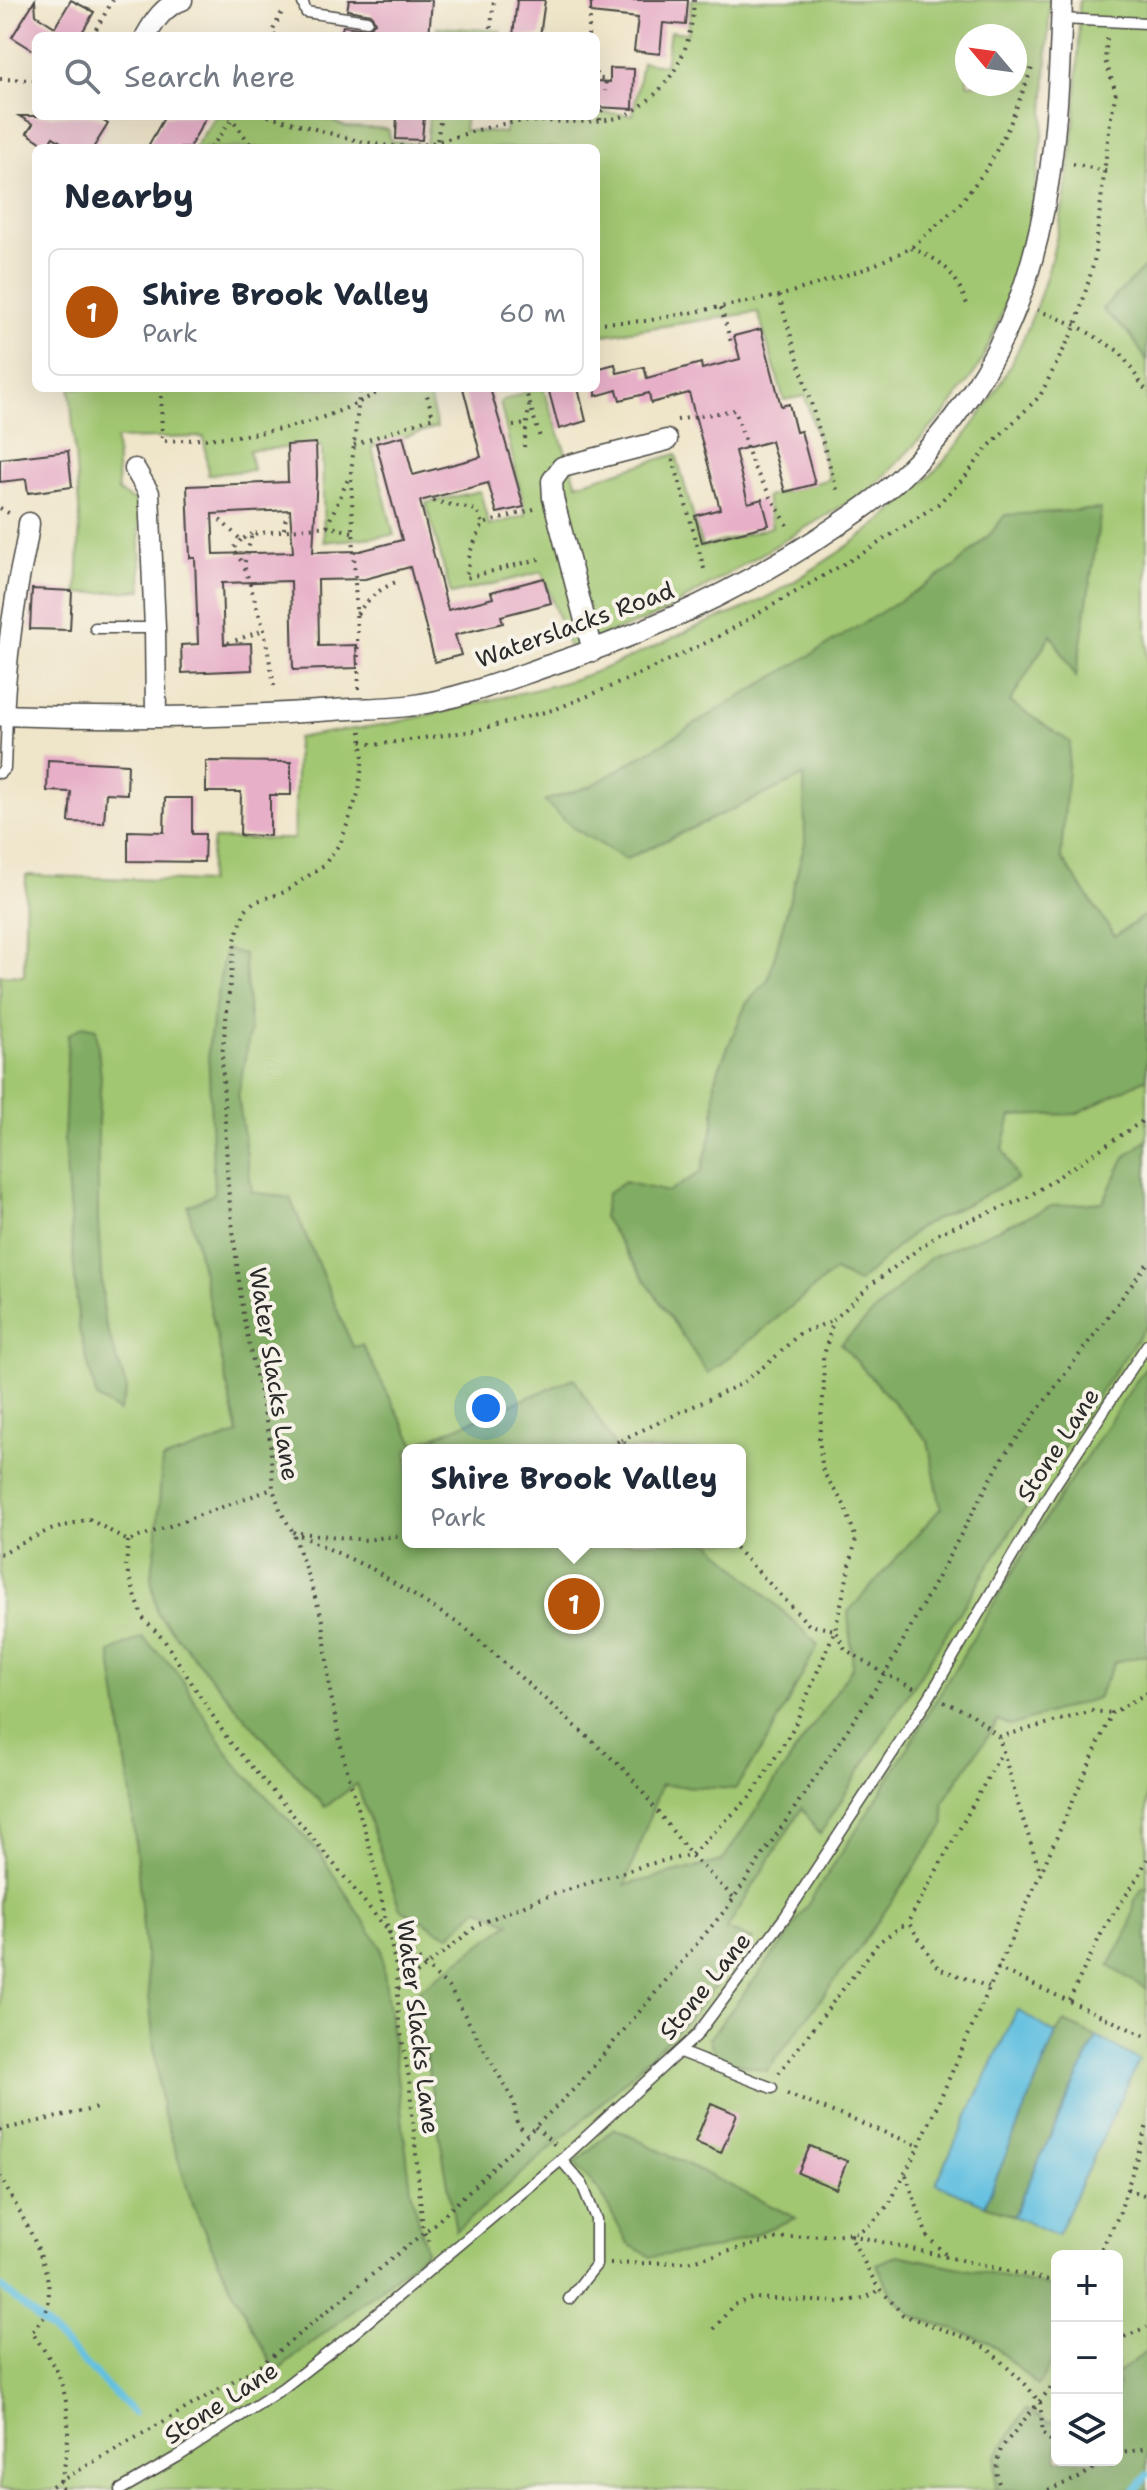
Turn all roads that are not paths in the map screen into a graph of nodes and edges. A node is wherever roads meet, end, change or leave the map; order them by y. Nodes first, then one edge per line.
1 (182, 0) edge
2 (302, 0) edge
3 (1061, 10) edge
4 (367, 21) dead end
5 (1147, 23) edge
6 (148, 32) edge
7 (669, 446) road end
8 (135, 469) dead end
9 (29, 523) dead end
10 (95, 628) dead end
11 (155, 628) junction
12 (593, 651) junction
13 (156, 715) junction
14 (3, 716) edge
15 (0, 773) edge
16 (1147, 1345) edge
17 (680, 2052) junction
18 (772, 2088) road end
19 (563, 2158) junction
20 (569, 2299) dead end
21 (120, 2490) edge

1 - 6 street
2 - 4 lane
3 - 5 lane
3 - 12 street, Waterslacks Road
7 - 12 street
8 - 11 street
9 - 14 street
10 - 11 lane
11 - 13 street
12 - 13 street, Waterslacks Road
13 - 14 street, Waterslacks Road
14 - 15 lane
16 - 17 lane, Stone Lane
17 - 18 lane
17 - 19 lane, Stone Lane
19 - 20 lane
19 - 21 lane, Stone Lane

